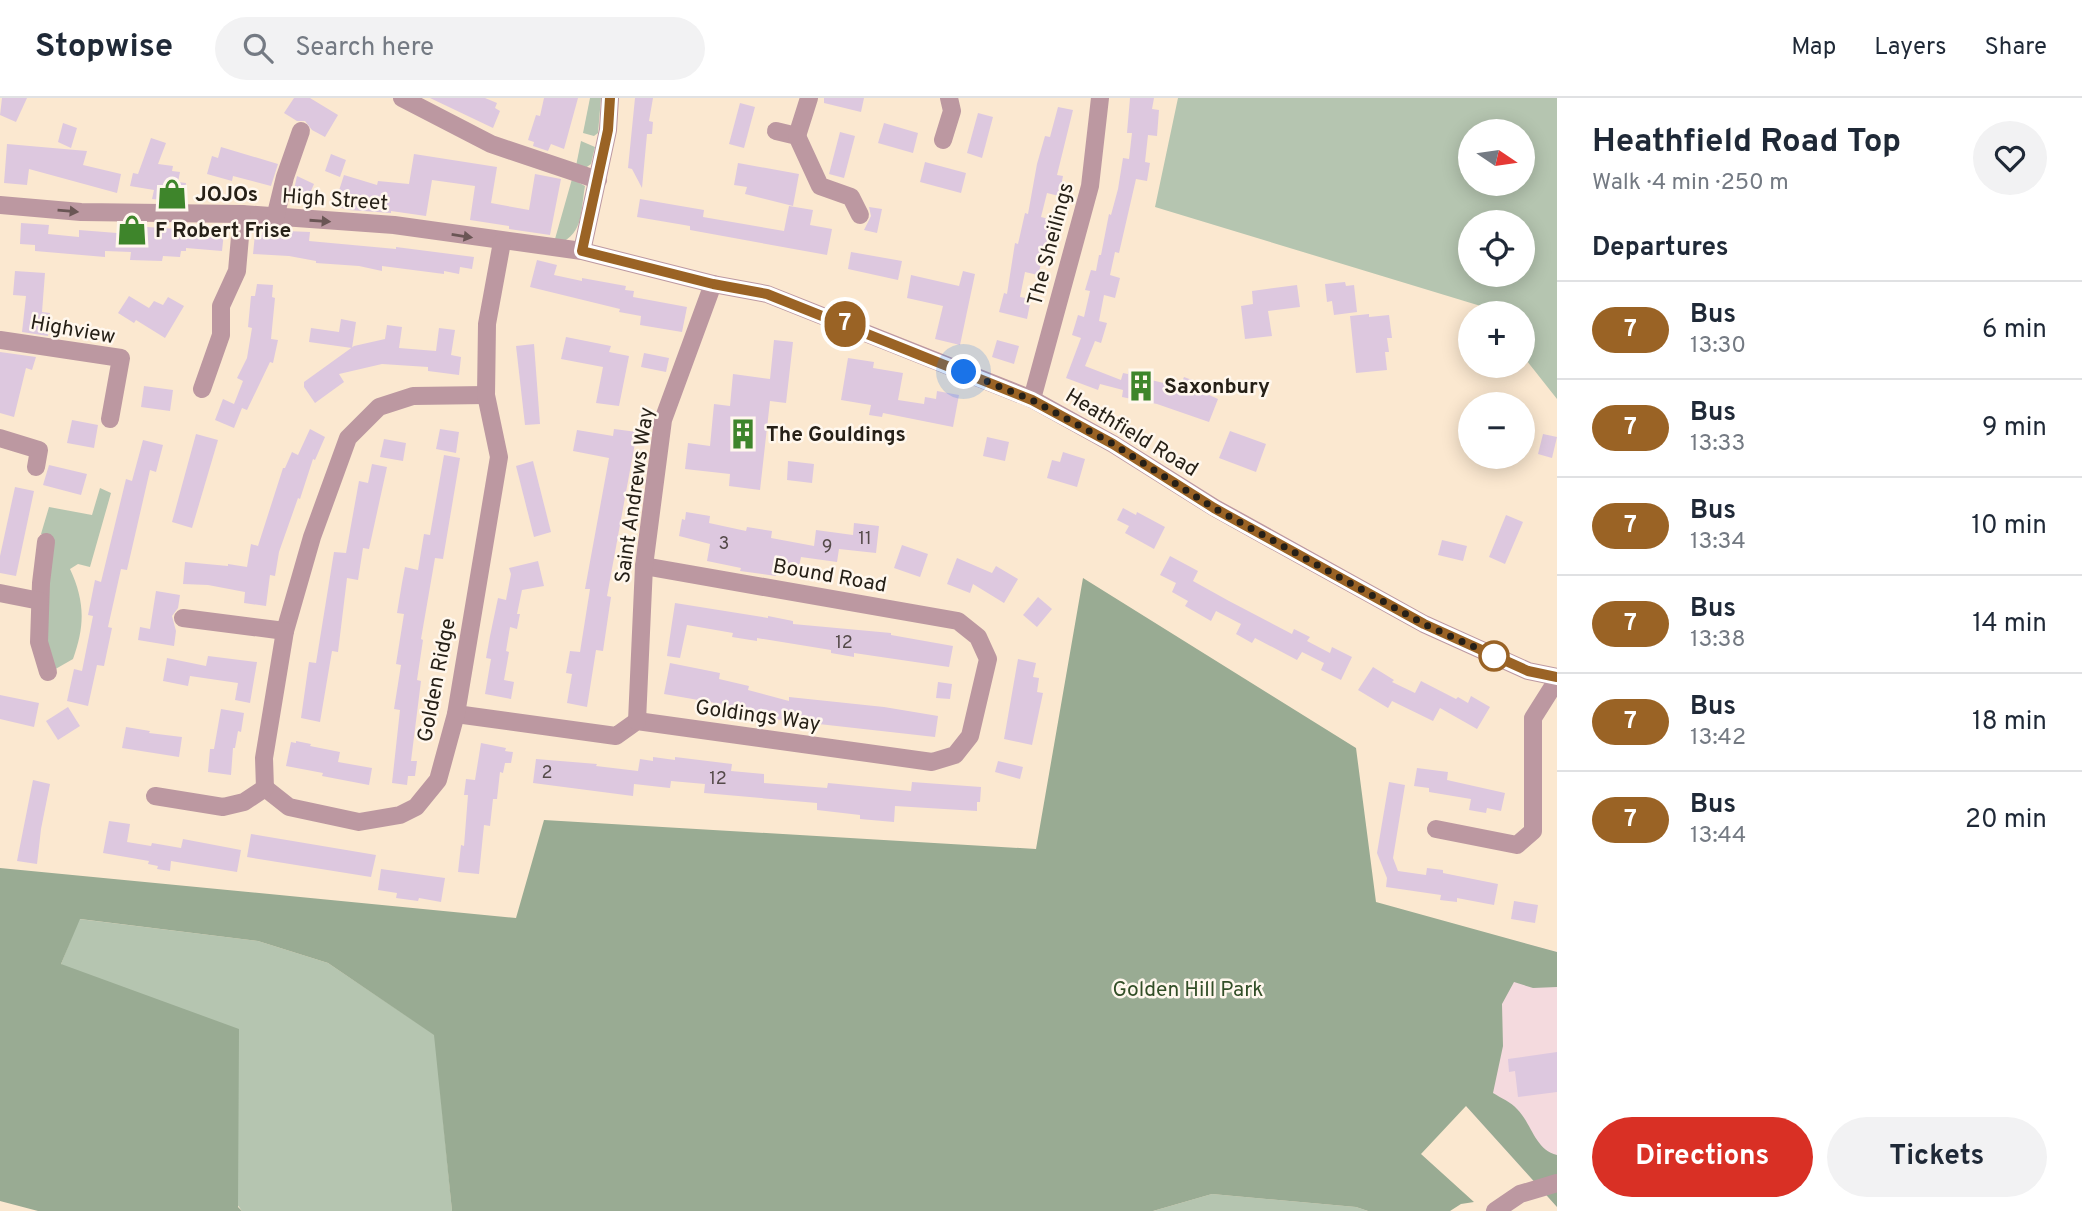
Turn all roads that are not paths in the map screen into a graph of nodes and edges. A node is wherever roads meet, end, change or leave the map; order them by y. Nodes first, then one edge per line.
1 (610, 98) edge
2 (809, 98) edge
3 (949, 98) edge
4 (1100, 98) edge
5 (411, 100) edge
6 (301, 131) dead end
7 (776, 131) dead end
8 (797, 136) junction
9 (943, 140) dead end
10 (598, 180) junction
11 (0, 205) edge
12 (242, 214) junction
13 (860, 215) dead end
14 (275, 218) junction
15 (502, 242) junction
16 (582, 251) junction
17 (713, 284) junction
18 (0, 340) edge
19 (202, 389) dead end
20 (486, 395) junction
21 (1032, 400) junction
22 (110, 419) dead end
23 (0, 438) edge
24 (36, 467) dead end
25 (46, 542) dead end
26 (644, 566) junction
27 (0, 593) edge
28 (40, 601) junction
29 (183, 618) dead end
30 (285, 631) junction
31 (988, 659) joint
32 (48, 672) dead end
33 (1557, 679) edge
34 (456, 714) junction
35 (637, 721) junction
36 (265, 788) junction
37 (155, 796) dead end
38 (1436, 829) dead end
39 (1557, 1183) edge
40 (1495, 1211) edge

1 - 10 street
2 - 8 street
3 - 9 street
4 - 21 street, The Sheilings
5 - 10 street
6 - 14 street
7 - 8 street
8 - 13 street
10 - 16 street
11 -> 12 street, High Street
12 - 14 street, High Street
12 - 19 street
14 -> 15 street, High Street
15 - 16 street, High Street
15 - 20 street, Golden Ridge
16 - 17 street, Heathfield Road
17 - 21 street, Heathfield Road
17 - 26 street, Saint Andrews Way
18 - 22 street, Highview
20 - 30 street
20 - 34 street, Golden Ridge
21 - 33 street, Heathfield Road
23 - 24 street
25 - 28 street
26 - 31 street, Bound Road
26 - 35 street, Saint Andrews Way
27 - 28 street
28 - 32 street
29 - 30 street
30 - 36 street
31 - 35 street, Goldings Way
33 - 38 street
34 - 35 street
34 - 36 street, Golden Ridge
36 - 37 street
39 - 40 street

